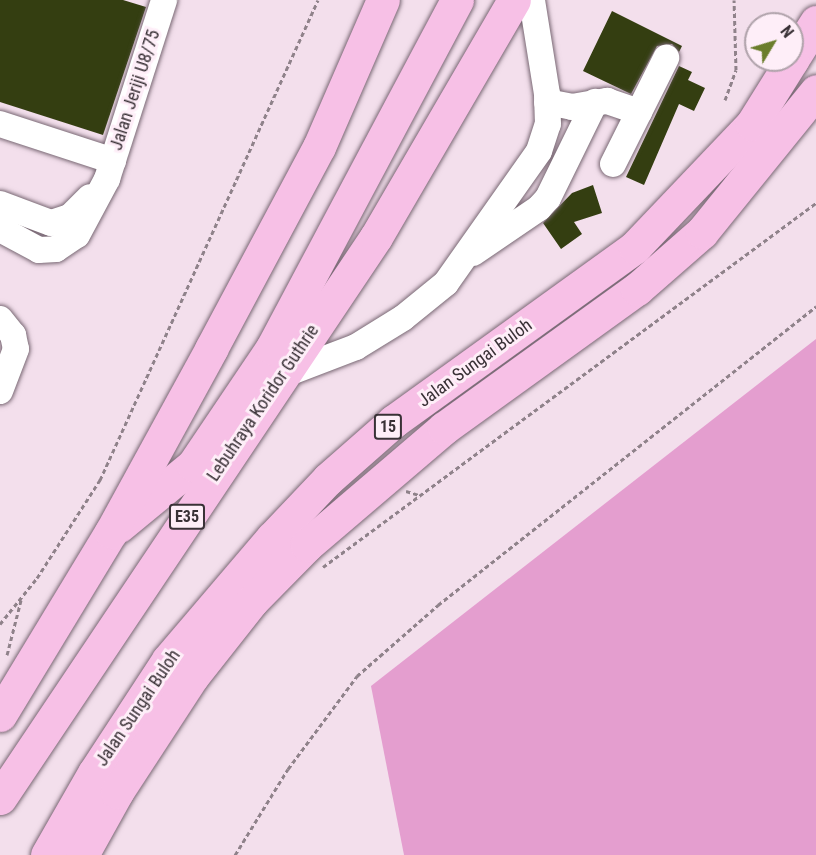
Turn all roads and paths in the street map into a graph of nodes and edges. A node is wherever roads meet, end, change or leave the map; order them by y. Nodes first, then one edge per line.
1 (164, 0) edge
2 (318, 0) edge
3 (383, 0) edge
4 (457, 0) edge
5 (514, 0) edge
6 (532, 0) edge
7 (734, 0) edge
8 (816, 22) edge
9 (804, 41) edge
10 (666, 58) dead end
11 (784, 72) edge
12 (816, 91) edge
13 (725, 100) dead end
14 (547, 102) junction
15 (595, 102) junction
16 (639, 112) junction
17 (0, 124) edge
18 (614, 164) dead end
19 (110, 170) junction
20 (816, 203) edge
21 (0, 204) edge
22 (0, 229) edge
23 (464, 257) junction
24 (816, 306) edge
25 (0, 319) edge
26 (280, 376) junction
27 (0, 391) edge
28 (111, 532) junction
29 (318, 570) dead end
30 (0, 624) edge
31 (0, 715) edge
32 (0, 798) edge
33 (47, 855) edge
34 (82, 855) edge
35 (235, 855) edge

1 - 19 street, Jalan Jeriji U8/75
2 - 30 path
3 - 28 highway
4 - 28 highway
5 - 26 highway, Lebuhraya Koridor Guthrie / E35
6 - 14 street
7 - 13 path
8 - 9 highway, Jalan Sungai Buloh / 15
10 - 16 street
11 - 33 highway, Jalan Sungai Buloh / 15
12 - 34 highway, Jalan Sungai Buloh / 15
14 - 15 street
14 - 23 street
15 - 16 street
15 - 23 street
16 - 18 street
17 - 19 street
19 - 21 street, Jalan Jeriji U8/75
19 - 22 street, Jalan Jeriji U8/75
20 - 29 path
23 - 26 street
24 - 35 path
25 - 27 street
26 - 32 highway, Lebuhraya Koridor Guthrie / E35
28 - 31 highway

